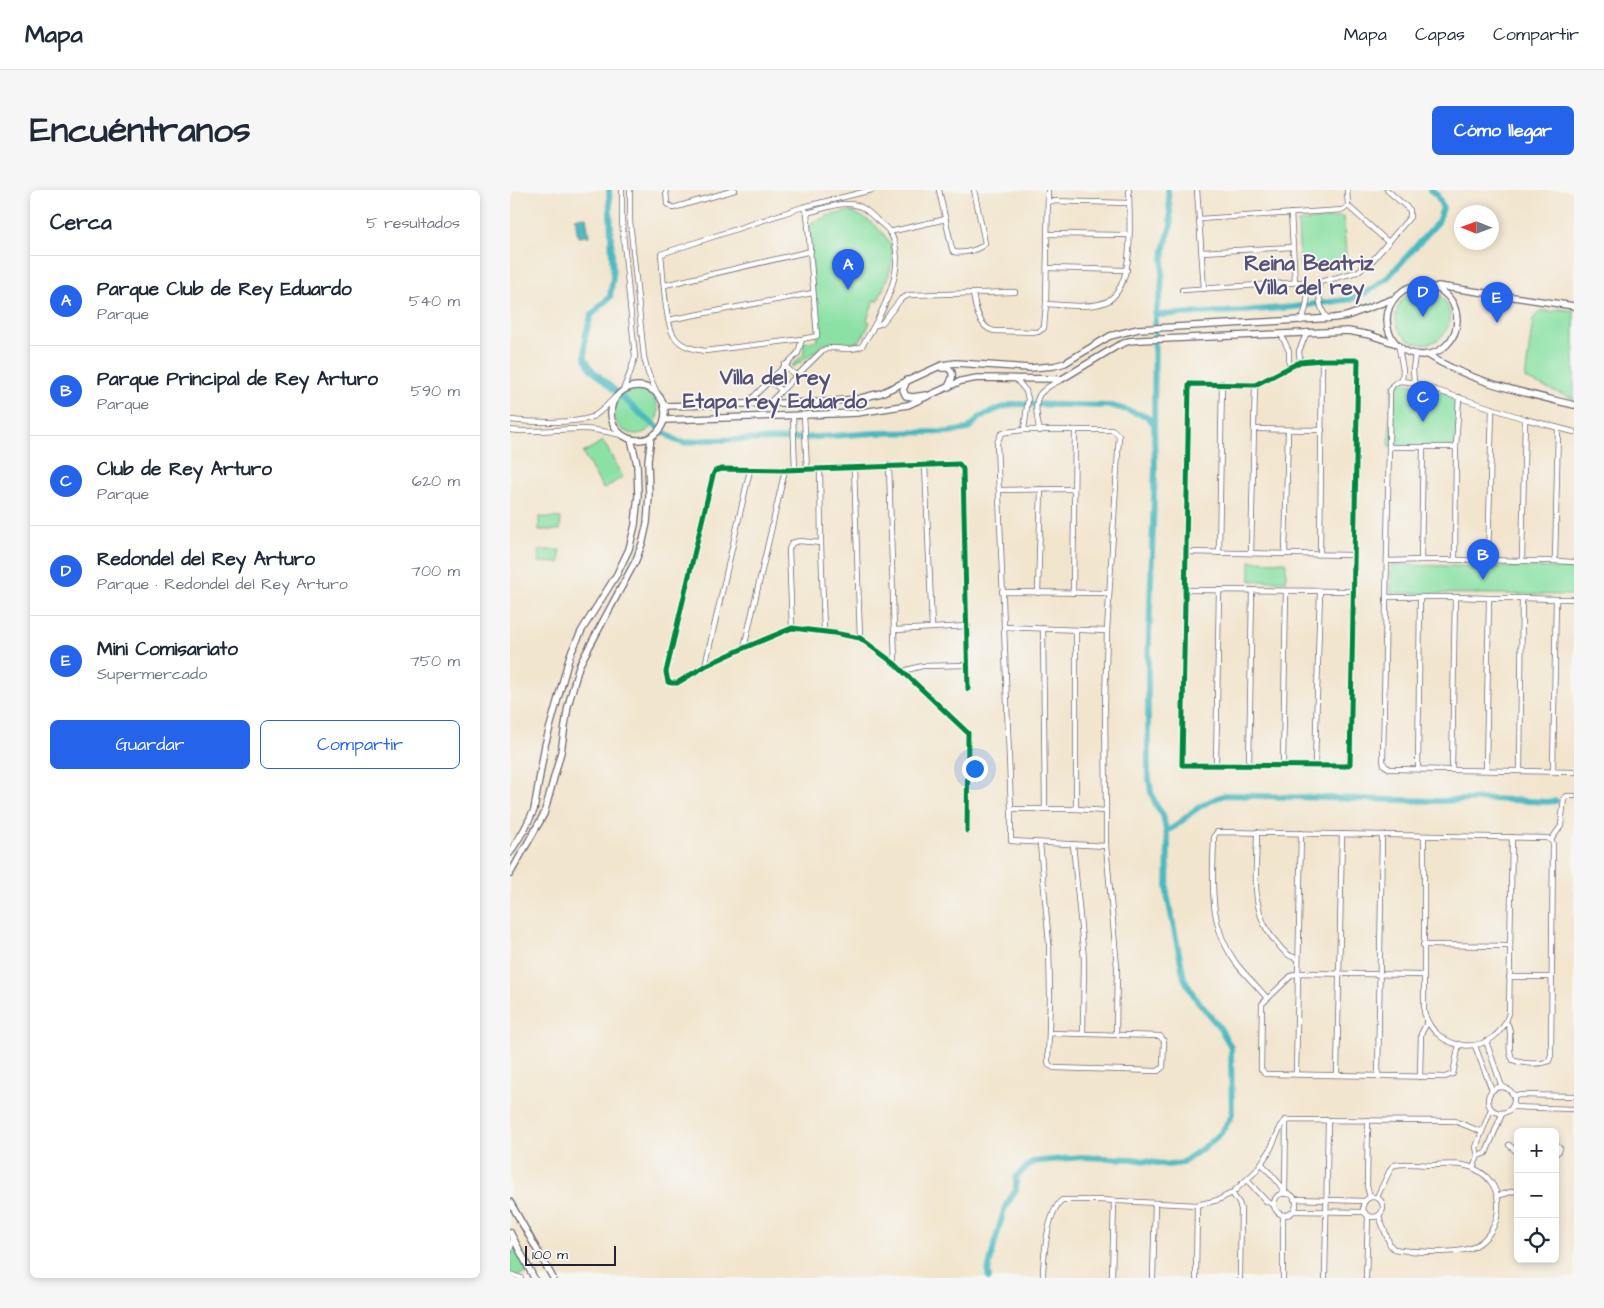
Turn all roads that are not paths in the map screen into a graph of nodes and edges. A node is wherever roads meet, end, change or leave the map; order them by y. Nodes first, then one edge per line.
1 (622, 190) edge
2 (630, 190) edge
3 (666, 190) edge
4 (735, 190) edge
5 (872, 190) edge
6 (938, 190) edge
7 (974, 190) edge
8 (1048, 190) edge
9 (1129, 190) edge
10 (1197, 190) edge
11 (1347, 190) edge
12 (1387, 190) edge
13 (1048, 202) junction
14 (1129, 203) junction
15 (1348, 206) junction
16 (803, 207) junction
17 (807, 213) junction
18 (1291, 213) junction
19 (946, 219) junction
20 (1199, 219) junction
21 (889, 232) junction
22 (1048, 234) junction
23 (1129, 235) junction
24 (1388, 242) junction
25 (1293, 247) junction
26 (811, 251) junction
27 (1202, 252) junction
28 (1047, 268) junction
29 (1127, 270) junction
30 (1295, 282) junction
31 (665, 285) junction
32 (1430, 285) junction
33 (1204, 289) junction
34 (1182, 290) dead end
35 (1015, 292) dead end
36 (973, 293) junction
37 (814, 294) junction
38 (1393, 299) junction
39 (1046, 304) junction
40 (1574, 306) edge
41 (1328, 319) junction
42 (668, 320) junction
43 (1301, 321) junction
44 (875, 324) junction
45 (1307, 332) junction
46 (1281, 334) junction
47 (802, 340) junction
48 (1397, 345) junction
49 (1416, 355) junction
50 (1428, 355) junction
51 (1322, 360) junction
52 (1300, 362) junction
53 (784, 365) junction
54 (1289, 367) junction
55 (924, 372) junction
56 (795, 375) junction
57 (1016, 379) junction
58 (1062, 379) junction
59 (770, 380) junction
60 (907, 380) junction
61 (1402, 381) junction
62 (1222, 383) junction
63 (1414, 383) junction
64 (1255, 385) junction
65 (948, 387) junction
66 (623, 390) junction
67 (781, 390) junction
68 (938, 392) junction
69 (658, 395) junction
70 (615, 397) junction
71 (1459, 397) junction
72 (748, 403) junction
73 (769, 403) junction
74 (1574, 405) edge
75 (664, 406) junction
76 (1492, 408) junction
77 (804, 415) junction
78 (793, 416) junction
79 (1525, 419) junction
80 (510, 420) edge
81 (664, 420) junction
82 (1558, 428) junction
83 (1254, 429) junction
84 (510, 430) edge
85 (1024, 430) junction
86 (1075, 430) junction
87 (1288, 430) junction
88 (1322, 430) junction
89 (1040, 431) junction
90 (1574, 432) edge
91 (621, 435) junction
92 (651, 437) junction
93 (631, 439) junction
94 (1389, 447) junction
95 (1422, 447) junction
96 (1456, 447) junction
97 (806, 449) junction
98 (795, 450) junction
99 (925, 464) junction
100 (889, 466) junction
101 (854, 467) junction
102 (807, 469) junction
103 (820, 469) junction
104 (750, 470) junction
105 (785, 470) junction
106 (795, 470) junction
107 (1041, 489) junction
108 (1074, 489) junction
109 (999, 490) junction
110 (821, 543) junction
111 (1185, 552) junction
112 (1220, 553) junction
113 (1251, 553) junction
114 (1286, 554) junction
115 (1320, 554) junction
116 (1353, 555) junction
117 (1421, 560) junction
118 (1455, 560) junction
119 (1488, 560) junction
120 (1387, 561) junction
121 (1522, 561) junction
122 (1556, 561) junction
123 (1574, 562) edge
124 (1184, 590) junction
125 (1219, 590) junction
126 (1252, 590) junction
127 (1286, 590) junction
128 (1320, 591) junction
129 (1353, 591) junction
130 (1002, 592) junction
131 (1038, 593) junction
132 (1073, 593) junction
133 (1109, 593) junction
134 (1420, 597) junction
135 (1455, 597) junction
136 (1386, 598) junction
137 (1489, 598) junction
138 (1522, 598) junction
139 (1556, 598) junction
140 (1574, 599) edge
141 (968, 626) junction
142 (1004, 627) junction
143 (792, 628) junction
144 (932, 628) junction
145 (1043, 628) junction
146 (895, 630) junction
147 (1076, 630) junction
148 (824, 631) junction
149 (1107, 631) junction
150 (860, 638) junction
151 (744, 648) junction
152 (895, 664) junction
153 (968, 665) junction
154 (705, 666) junction
155 (903, 671) junction
156 (968, 689) dead end
157 (1216, 765) junction
158 (1249, 765) junction
159 (1283, 765) junction
160 (1315, 765) junction
161 (1418, 769) junction
162 (1452, 770) junction
163 (1486, 770) junction
164 (1520, 770) junction
165 (1553, 771) junction
166 (1574, 772) edge
167 (1574, 796) edge
168 (1045, 808) junction
169 (1011, 809) junction
170 (1076, 809) junction
171 (1106, 812) junction
172 (967, 832) dead end
173 (1257, 832) junction
174 (1301, 833) junction
175 (1342, 834) junction
176 (1382, 835) junction
177 (1424, 836) junction
178 (1512, 837) junction
179 (1551, 840) junction
180 (1040, 843) junction
181 (1073, 844) junction
182 (1106, 846) junction
183 (510, 853) edge
184 (510, 874) edge
185 (1423, 945) junction
186 (1510, 946) junction
187 (1298, 958) junction
188 (1298, 973) junction
189 (1340, 974) junction
190 (1380, 975) junction
191 (1423, 975) junction
192 (1509, 976) junction
193 (1552, 977) junction
194 (1267, 998) junction
195 (1506, 1022) junction
196 (1427, 1023) junction
197 (1049, 1033) junction
198 (1083, 1034) junction
199 (1116, 1035) junction
200 (1486, 1041) junction
201 (1459, 1044) junction
202 (1475, 1046) junction
203 (1296, 1074) junction
204 (1337, 1075) junction
205 (1378, 1076) junction
206 (1420, 1077) junction
207 (1502, 1087) junction
208 (1492, 1090) junction
209 (1514, 1095) junction
210 (1574, 1096) edge
211 (1513, 1107) junction
212 (1574, 1108) edge
213 (1491, 1109) junction
214 (1502, 1114) junction
215 (1286, 1120) junction
216 (1328, 1120) junction
217 (1368, 1120) junction
218 (1482, 1132) junction
219 (1509, 1145) dead end
220 (1514, 1150) edge
221 (1478, 1156) junction
222 (1262, 1164) junction
223 (1473, 1168) junction
224 (1247, 1180) junction
225 (1514, 1191) edge
226 (1232, 1193) junction
227 (1285, 1194) junction
228 (1497, 1196) junction
229 (1370, 1197) junction
230 (1377, 1197) junction
231 (1294, 1199) junction
232 (1326, 1200) junction
233 (1114, 1201) junction
234 (1365, 1201) junction
235 (510, 1202) edge
236 (1155, 1203) junction
237 (1197, 1205) junction
238 (1274, 1205) junction
239 (1294, 1211) junction
240 (1326, 1212) junction
241 (1366, 1214) junction
242 (1283, 1215) junction
243 (1379, 1216) junction
244 (512, 1235) edge
245 (510, 1251) edge
246 (510, 1274) edge
247 (521, 1278) edge
248 (534, 1278) edge
249 (553, 1278) edge
250 (1043, 1278) edge
251 (1112, 1278) edge
252 (1154, 1278) edge
253 (1196, 1278) edge
254 (1240, 1278) edge
255 (1282, 1278) edge
256 (1325, 1278) edge
257 (1366, 1278) edge

1 - 66 street
2 - 69 street
3 - 4 street
5 - 16 street
6 - 19 street
7 - 19 street
8 - 13 street
9 - 14 street
10 - 20 street
11 - 15 street
12 - 24 street
13 - 14 street
13 - 22 street
14 - 23 street
15 - 18 street
15 - 24 street
16 - 17 street
16 - 31 street
17 - 21 street
17 - 26 street
18 - 20 street
18 - 25 street
19 - 21 street
20 - 27 street
21 - 44 street
22 - 23 street
22 - 28 street
23 - 29 street
24 - 41 street
25 - 27 street
25 - 30 street
26 - 31 street
26 - 37 street
27 - 33 street
28 - 29 street
28 - 39 street
29 - 39 street
30 - 33 street
30 - 43 street
31 - 42 street
32 - 38 street
32 - 40 street
32 - 50 street
33 - 34 street
35 - 36 street
36 - 39 street
36 - 44 street
37 - 42 street
37 - 47 street
38 - 41 street
38 - 48 street
41 - 43 street
42 - 47 street
43 - 55 street
44 - 56 street
45 - 46 street
45 - 48 street
45 - 52 street
46 - 54 street
46 - 58 street
47 - 53 street
48 - 49 street
48 - 61 street
49 - 50 street
49 - 63 street
50 - 74 street
51 - 52 street
51 - 88 street
51 - 116 street
52 - 54 street
53 - 56 street
53 - 59 street
54 - 64 street
55 - 60 street
55 - 65 street
56 - 67 street
57 - 58 street
57 - 65 street
57 - 85 street
58 - 89 street
59 - 67 street
59 - 72 street
60 - 68 street
60 - 73 street
61 - 63 street
61 - 94 street
62 - 64 street
62 - 111 street
62 - 112 street
63 - 71 street
64 - 83 street
65 - 68 street
66 - 69 street
66 - 70 street
67 - 73 street
68 - 77 street
69 - 75 street
70 - 80 street
70 - 91 street
71 - 76 street
71 - 96 street
72 - 73 street
72 - 75 street
75 - 81 street
76 - 79 street
76 - 119 street
77 - 78 street
77 - 97 street
78 - 81 street
78 - 98 street
79 - 82 street
79 - 121 street
81 - 92 street
82 - 90 street
82 - 122 street
83 - 87 street
83 - 113 street
84 - 91 street
85 - 89 street
85 - 109 street
86 - 89 street
86 - 108 street
86 - 133 street
87 - 88 street
87 - 114 street
88 - 115 street
91 - 93 street
92 - 93 street
92 - 184 street
93 - 183 street
94 - 95 street
94 - 120 street
95 - 96 street
95 - 117 street
96 - 118 street
97 - 98 street
97 - 102 street
98 - 106 street
99 - 100 street
99 - 141 street
99 - 144 street
100 - 101 street
100 - 146 street
101 - 103 street
101 - 150 street
102 - 103 street
102 - 106 street
103 - 110 street
104 - 105 street
104 - 154 street
104 - 154 street
105 - 106 street
105 - 151 street
107 - 108 street
107 - 109 street
107 - 131 street
108 - 132 street
109 - 130 street
110 - 143 street
110 - 148 street
111 - 112 street
111 - 124 street
112 - 113 street
113 - 114 street
114 - 115 street
115 - 116 street
116 - 129 street
117 - 118 street
117 - 120 street
118 - 119 street
119 - 121 street
120 - 136 street
121 - 122 street
122 - 123 street
124 - 125 street
124 - 157 street
125 - 126 street
125 - 157 street
126 - 127 street
126 - 158 street
127 - 128 street
127 - 159 street
128 - 129 street
128 - 160 street
129 - 160 street
130 - 131 street
130 - 142 street
131 - 132 street
132 - 133 street
133 - 149 street
134 - 135 street
134 - 136 street
134 - 161 street
135 - 137 street
135 - 162 street
136 - 161 street
137 - 138 street
137 - 163 street
138 - 139 street
138 - 164 street
139 - 140 street
139 - 165 street
141 - 144 street
141 - 153 street
142 - 145 street
142 - 169 street
143 - 148 street
143 - 151 street
144 - 146 street
145 - 147 street
145 - 168 street
146 - 152 street
147 - 149 street
147 - 170 street
148 - 150 street
149 - 171 street
150 - 152 street
151 - 154 street
152 - 155 street
153 - 155 street
153 - 156 street
155 - 172 street
157 - 158 street
158 - 159 street
159 - 160 street
161 - 162 street
162 - 163 street
163 - 164 street
164 - 165 street
165 - 166 street
167 - 179 street
168 - 169 street
168 - 170 street
169 - 180 street
170 - 171 street
171 - 182 street
173 - 174 street
173 - 187 street
173 - 194 street
174 - 175 street
174 - 187 street
175 - 176 street
175 - 189 street
176 - 177 street
176 - 190 street
177 - 178 street
177 - 185 street
178 - 179 street
178 - 186 street
179 - 193 street
180 - 181 street
180 - 197 street
181 - 182 street
181 - 198 street
182 - 199 street
185 - 186 street
185 - 191 street
186 - 192 street
187 - 188 street
188 - 189 street
188 - 194 street
188 - 203 street
189 - 190 street
189 - 204 street
190 - 191 street
190 - 205 street
191 - 196 street
192 - 193 street
192 - 195 street
193 - 195 street
194 - 203 street
195 - 200 street
196 - 201 street
196 - 206 street
197 - 198 street
197 - 199 street
198 - 199 street
200 - 202 street
200 - 207 street
201 - 202 street
201 - 206 street
202 - 208 street
203 - 204 street
204 - 205 street
205 - 206 street
207 - 208 street
207 - 209 street
208 - 213 street
209 - 210 street
209 - 211 street
211 - 212 street
211 - 214 street
213 - 214 street
213 - 218 street
214 - 221 street
215 - 216 street
215 - 222 street
215 - 227 street
216 - 217 street
216 - 232 street
217 - 218 street
217 - 229 street
218 - 221 street
219 - 220 street
221 - 223 street
222 - 224 street
222 - 227 street
223 - 228 street
223 - 230 street
224 - 226 street
224 - 238 street
225 - 228 street
226 - 237 street
226 - 254 street
227 - 231 street
227 - 238 street
228 - 243 street
229 - 230 street
229 - 234 street
230 - 243 street
231 - 232 street
231 - 239 street
232 - 234 street
232 - 240 street
233 - 236 street
233 - 250 street
233 - 251 street
234 - 241 street
235 - 249 street
236 - 237 street
236 - 252 street
237 - 253 street
238 - 242 street
239 - 240 street
239 - 242 street
240 - 241 street
240 - 256 street
241 - 243 street
241 - 257 street
242 - 255 street
244 - 245 street
244 - 248 street
246 - 247 street

